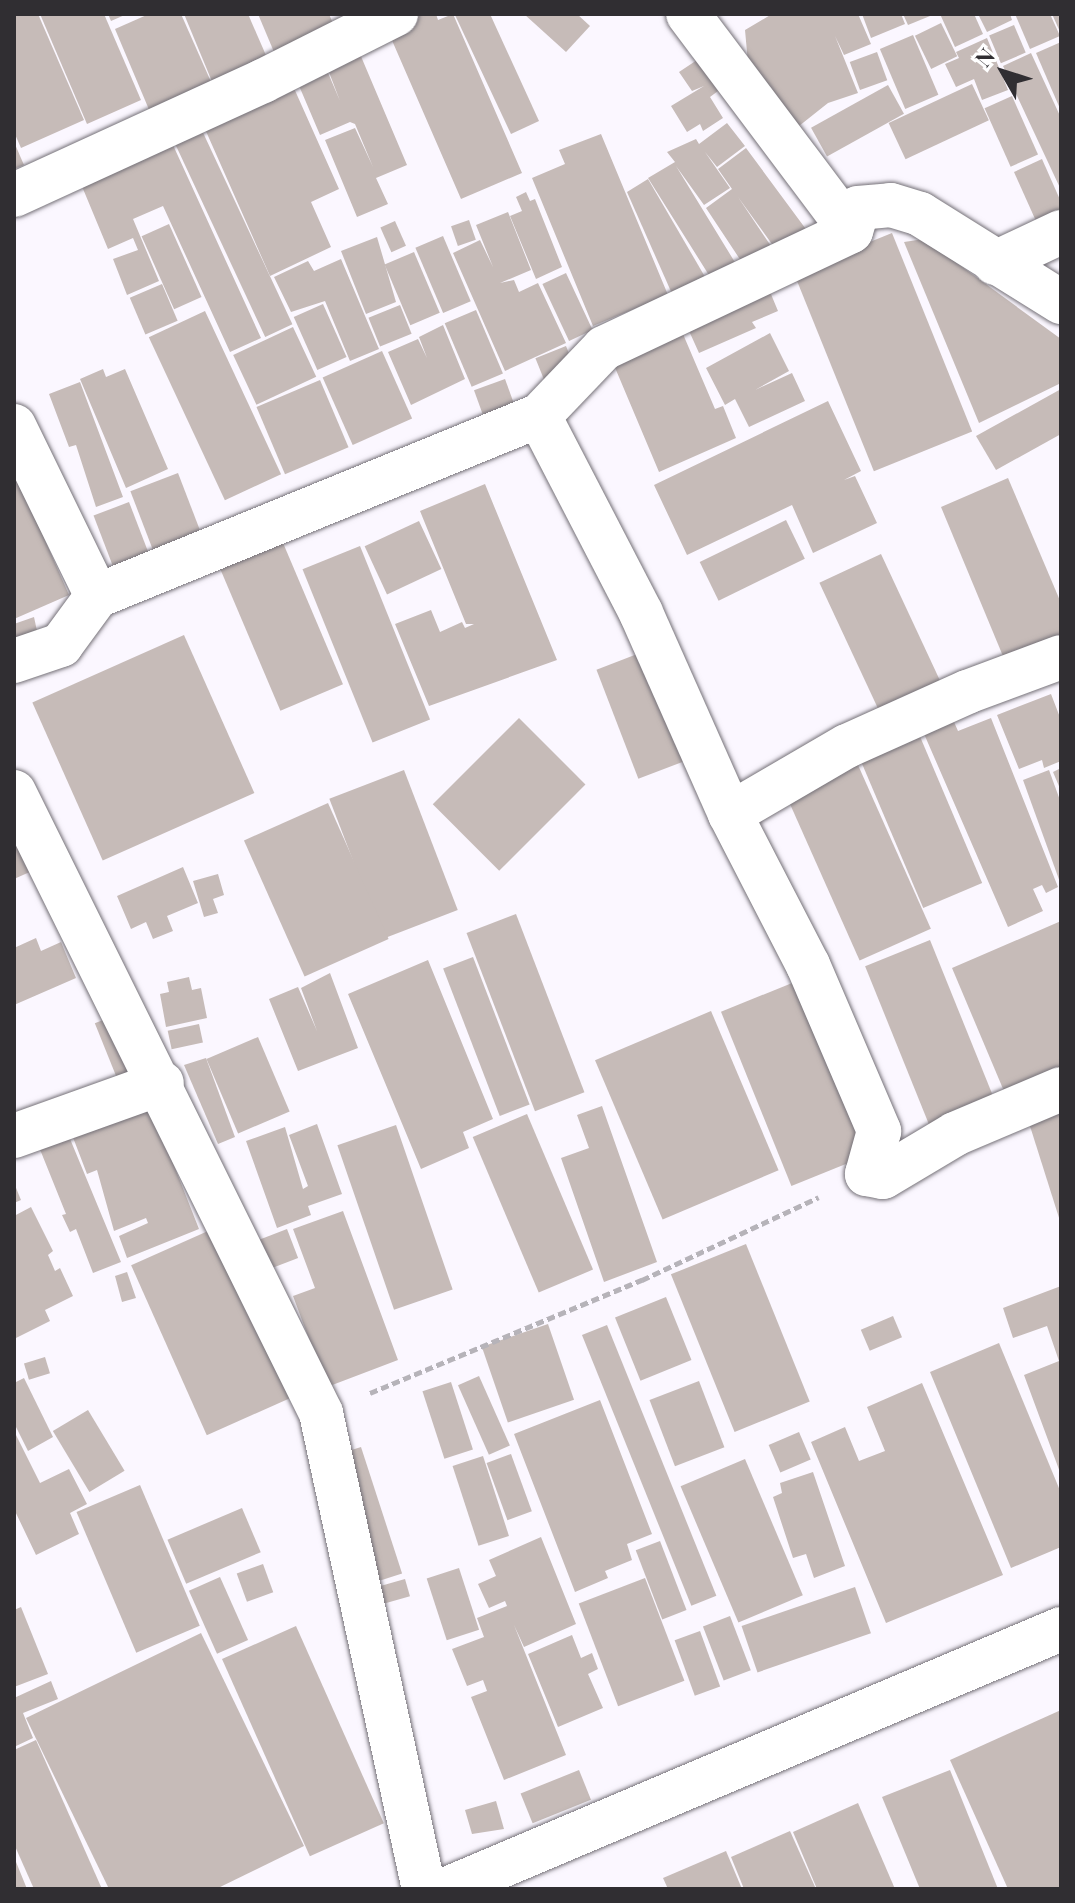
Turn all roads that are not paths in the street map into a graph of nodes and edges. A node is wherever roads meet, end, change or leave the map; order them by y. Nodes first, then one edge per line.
1 (396, 14) edge
2 (689, 14) edge
3 (14, 195) edge
4 (851, 231) junction
5 (1061, 232) edge
6 (995, 263) junction
7 (1061, 302) edge
8 (539, 416) junction
9 (14, 426) edge
10 (97, 596) junction
11 (1061, 657) edge
12 (14, 661) edge
13 (14, 792) edge
14 (730, 814) junction
15 (162, 1083) junction
16 (1061, 1089) edge
17 (14, 1136) edge
18 (1061, 1629) edge
19 (424, 1889) edge
20 (447, 1889) edge

1 - 3 street
2 - 4 street
4 - 6 street
4 - 8 street
5 - 6 street
6 - 7 street
8 - 10 street
8 - 14 street
9 - 10 street
10 - 12 street
11 - 14 street
13 - 15 street
14 - 16 street
15 - 17 street
15 - 19 street
18 - 20 street

